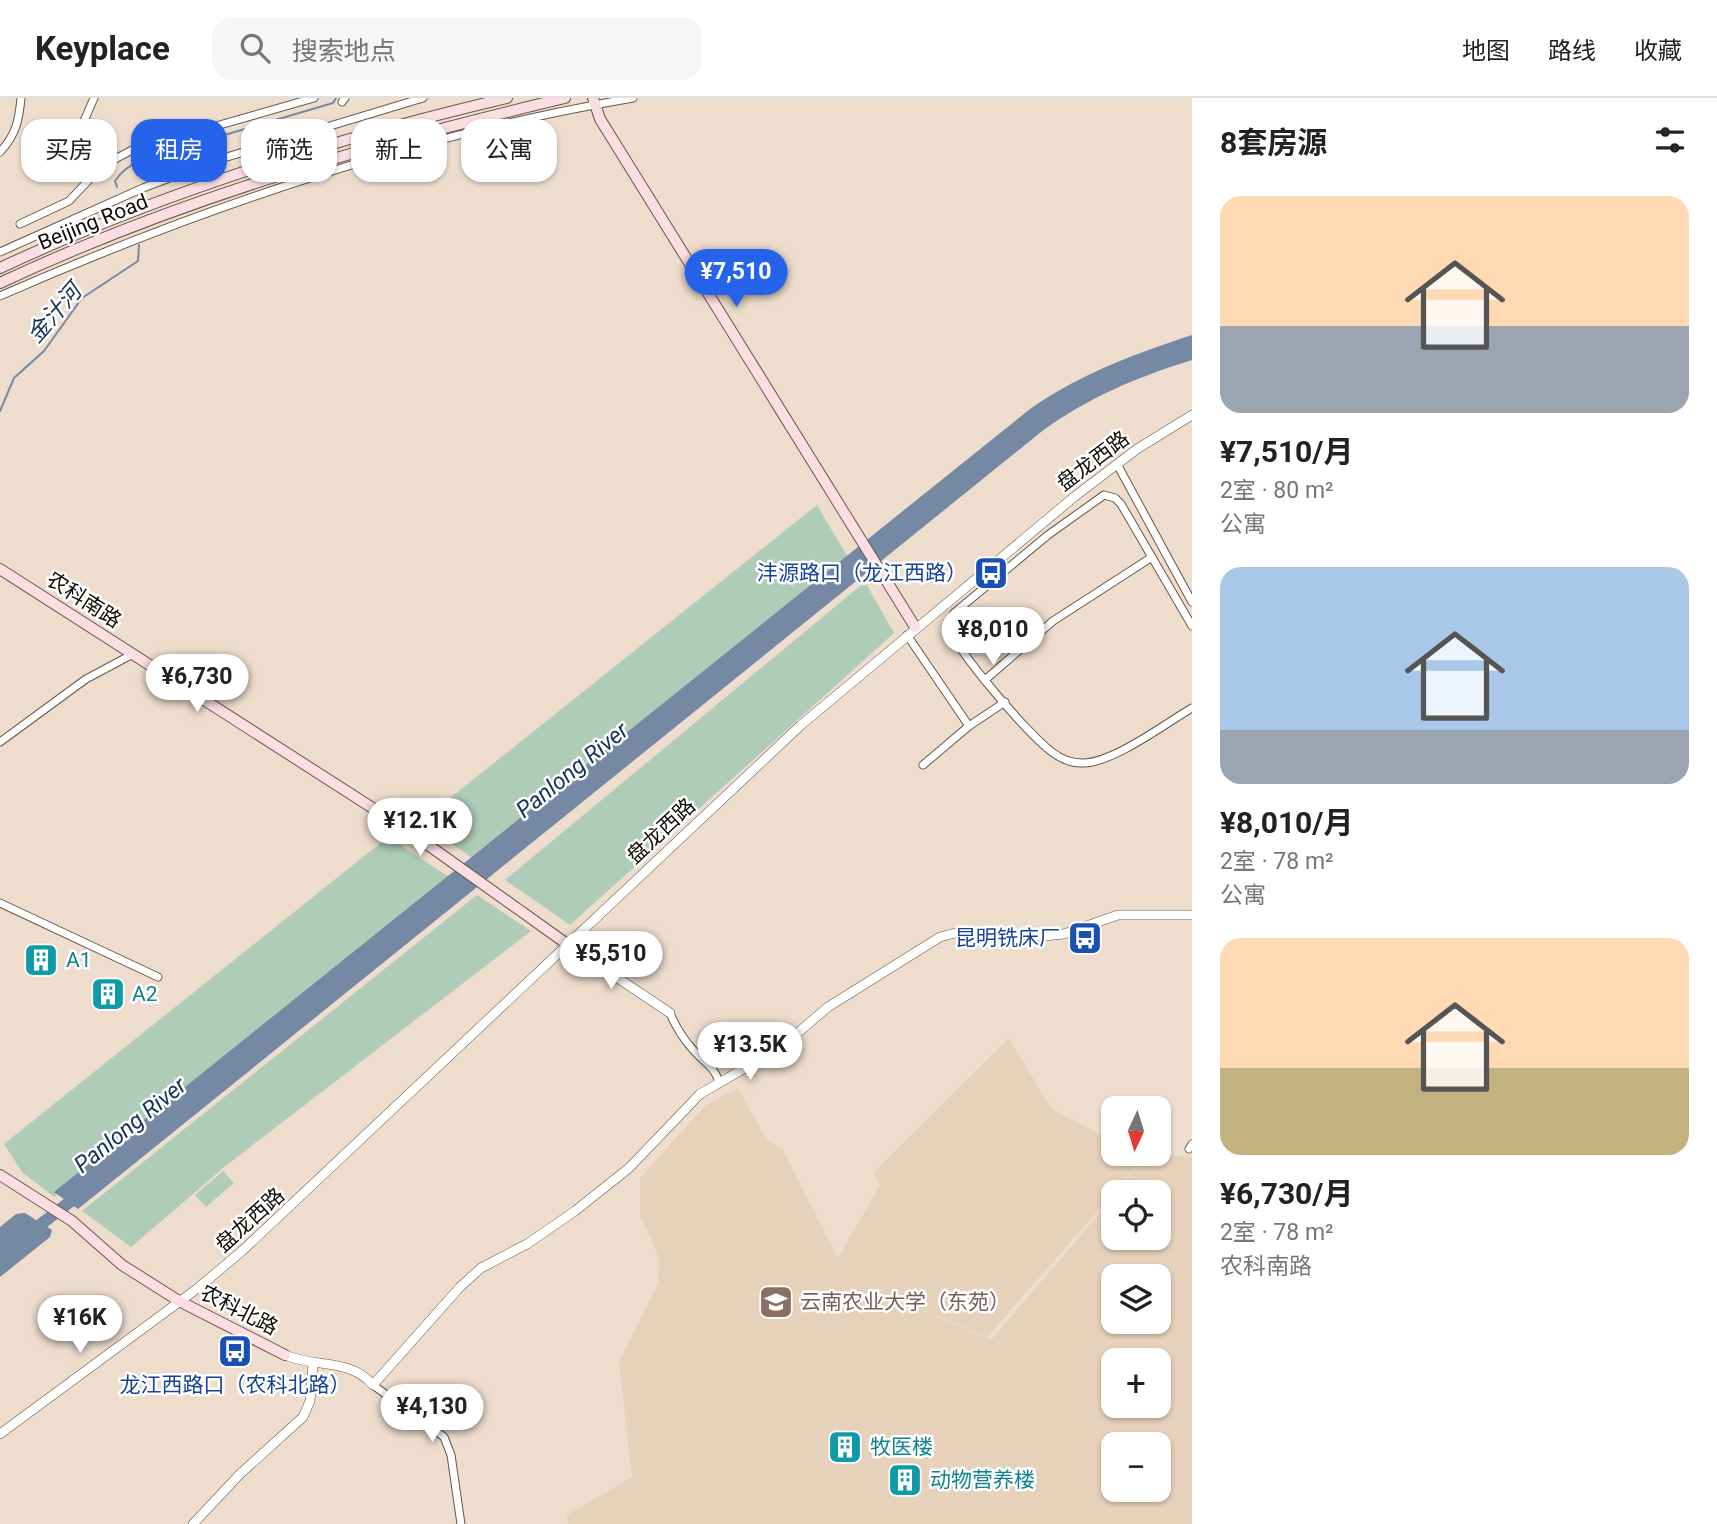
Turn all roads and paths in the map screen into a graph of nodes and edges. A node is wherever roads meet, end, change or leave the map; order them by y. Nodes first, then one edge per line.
1 (21, 98) edge
2 (94, 98) edge
3 (314, 98) edge
4 (423, 98) edge
5 (507, 98) edge
6 (565, 98) edge
7 (633, 98) edge
8 (593, 101) edge
9 (85, 119) edge
10 (227, 126) edge
11 (131, 151) edge
12 (0, 152) edge
13 (227, 158) edge
14 (159, 182) edge
15 (20, 224) dead end
16 (0, 252) edge
17 (0, 268) edge
18 (0, 283) edge
19 (0, 296) edge
20 (1192, 415) edge
21 (1117, 464) junction
22 (1152, 557) junction
23 (0, 569) edge
24 (1192, 602) edge
25 (1192, 626) edge
26 (911, 631) junction
27 (133, 654) junction
28 (986, 679) junction
29 (1005, 702) junction
30 (1192, 708) edge
31 (969, 726) junction
32 (0, 742) edge
33 (923, 765) dead end
34 (0, 903) edge
35 (1192, 915) edge
36 (568, 944) junction
37 (158, 977) dead end
38 (670, 1013) joint
39 (719, 1082) junction
40 (0, 1175) edge
41 (0, 1182) edge
42 (28, 1195) junction
43 (176, 1303) junction
44 (285, 1355) joint
45 (313, 1364) junction
46 (373, 1385) junction
47 (0, 1434) edge
48 (193, 1524) edge
49 (461, 1524) edge

1 - 12 street
2 - 9 street
3 - 10 street
4 - 13 street
5 - 17 main road, Beijing Road
6 - 18 main road, Beijing Road
7 - 8 street
8 - 19 street
8 - 26 main road
11 - 15 street
14 - 16 street
20 - 21 street, 盘龙西路
21 - 24 street
21 - 26 street, 盘龙西路
22 - 25 street
22 - 28 street
22 - 28 street
23 - 27 main road, 农科南路
26 - 31 street
26 - 36 street, 盘龙西路
27 - 32 street
27 - 36 main road, 农科南路
28 - 29 street
29 - 30 street
29 - 31 street
31 - 33 street
34 - 37 street
35 - 39 street
36 - 38 street, 农科南路
36 - 43 street, 盘龙西路
38 - 39 street
39 - 46 street
40 - 42 main road
41 - 42 main road
42 - 43 main road, 农科北路
43 - 44 main road, 农科北路
43 - 47 street, 盘龙西路
44 - 45 street
45 - 46 street
45 - 48 street
46 - 49 street

